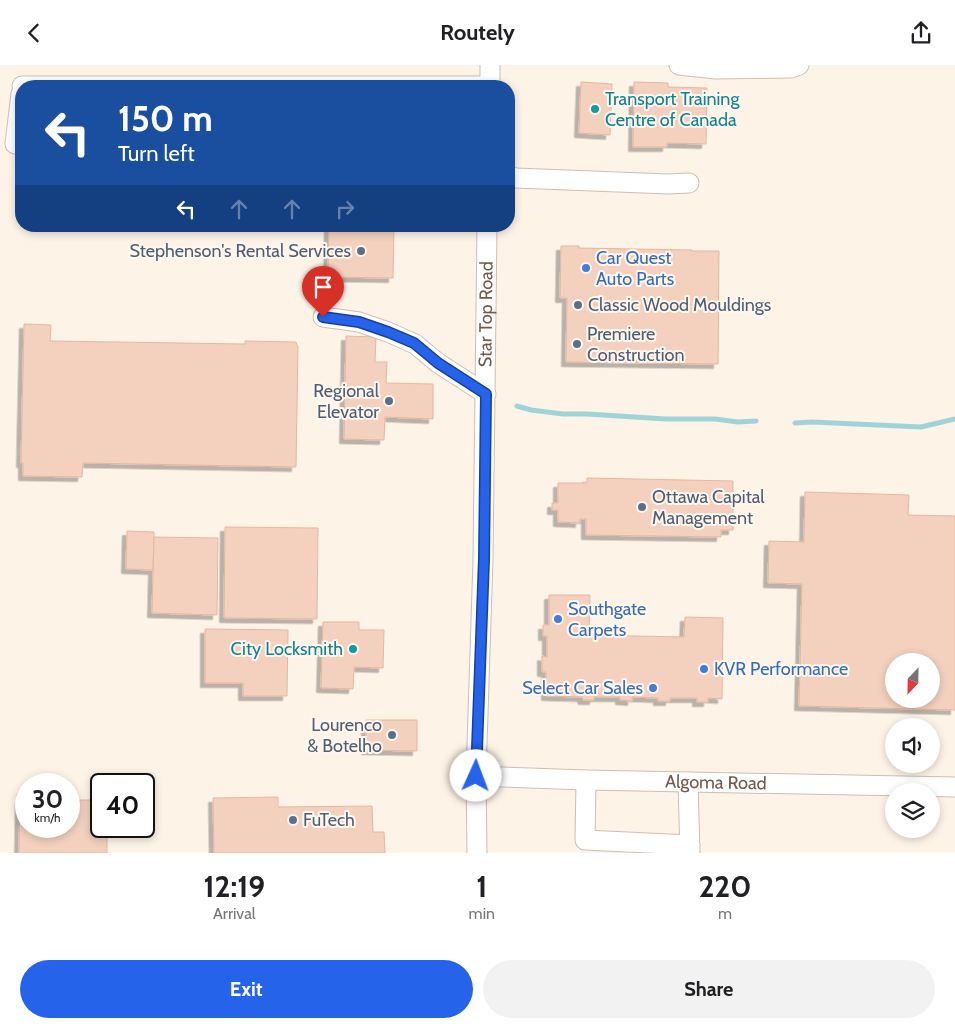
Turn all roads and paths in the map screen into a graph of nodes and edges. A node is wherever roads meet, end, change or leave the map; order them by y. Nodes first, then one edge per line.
1 (490, 65) edge
2 (679, 65) edge
3 (799, 65) edge
4 (490, 80) edge
5 (515, 178) edge
6 (689, 183) dead end
7 (487, 232) edge
8 (323, 317) dead end
9 (486, 394) junction
10 (476, 776) junction
11 (586, 780) junction
12 (688, 782) junction
13 (955, 787) edge
14 (690, 849) edge
15 (476, 853) edge

1 - 4 street
2 - 3 street
5 - 6 street
7 - 9 street, Star Top Road
8 - 9 street
9 - 10 street, Star Top Road
10 - 11 street, Algoma Road
10 - 15 street, Star Top Road
11 - 12 street, Algoma Road
11 - 14 street
12 - 13 street, Algoma Road
12 - 14 street

